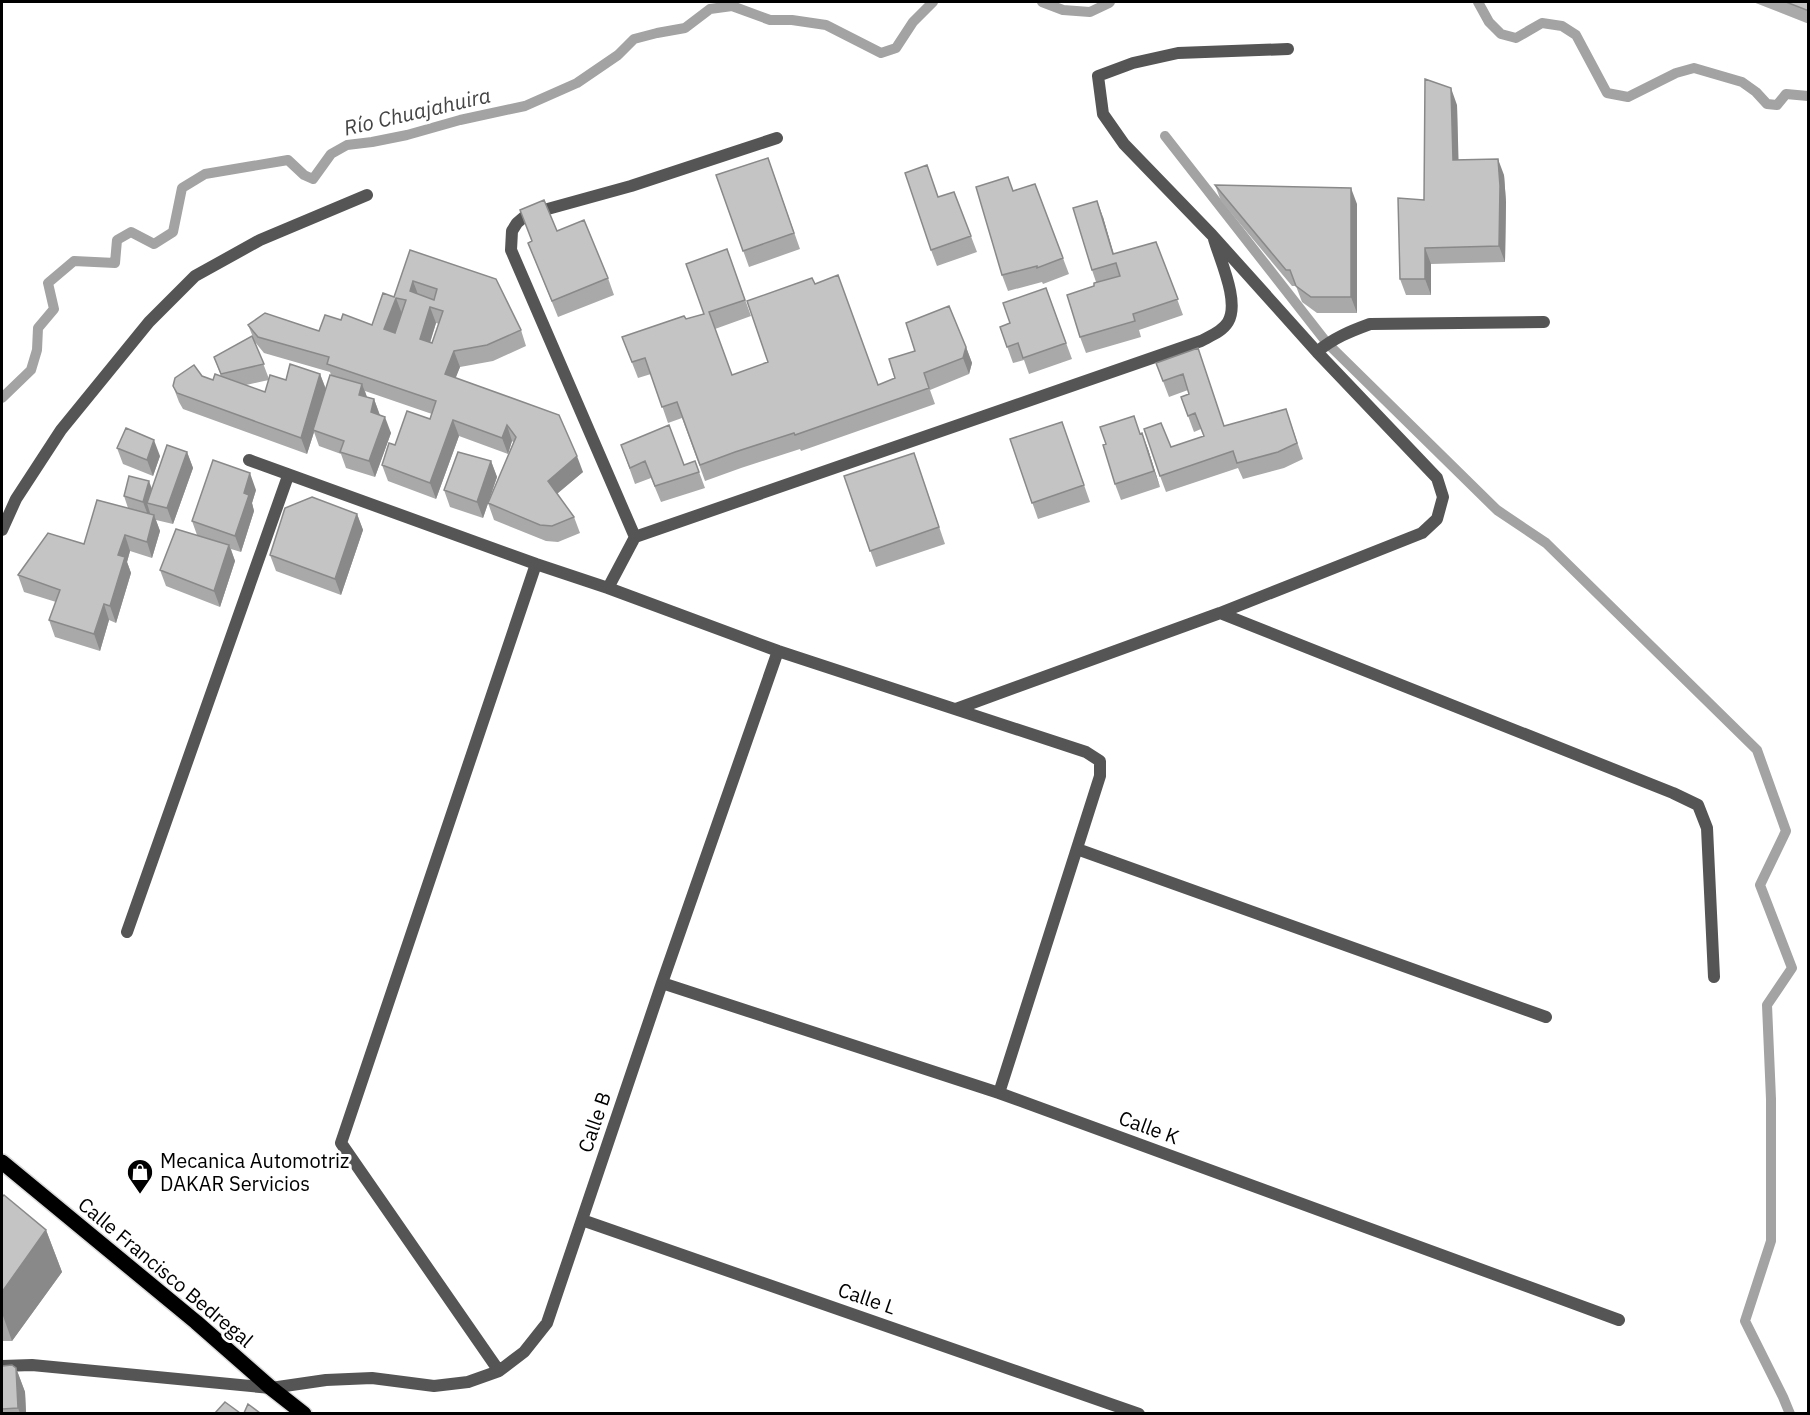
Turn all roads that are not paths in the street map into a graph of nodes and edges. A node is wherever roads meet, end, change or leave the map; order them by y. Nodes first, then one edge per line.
1 (1288, 50) dead end
2 (777, 138) dead end
3 (367, 195) dead end
4 (1212, 235) junction
5 (1544, 322) dead end
6 (1317, 352) junction
7 (249, 460) dead end
8 (288, 476) junction
9 (2, 530) edge
10 (635, 537) junction
11 (536, 564) junction
12 (608, 588) junction
13 (1220, 613) junction
14 (778, 651) junction
15 (956, 709) junction
16 (1077, 849) junction
17 (127, 932) dead end
18 (1714, 977) dead end
19 (662, 983) junction
20 (1546, 1017) dead end
21 (999, 1093) junction
22 (2, 1162) edge
23 (582, 1220) junction
24 (1619, 1320) dead end
25 (2, 1366) edge
26 (499, 1371) junction
27 (271, 1388) junction
28 (304, 1413) edge
29 (1139, 1413) edge

1 - 4 street
2 - 10 street
3 - 9 street
4 - 6 street
4 - 10 street
5 - 6 street
6 - 13 street
7 - 8 street
8 - 11 street
8 - 17 street
10 - 12 street
11 - 12 street
11 - 26 street
12 - 14 street
13 - 15 street
13 - 18 street
14 - 15 street
14 - 19 street, Calle B
15 - 16 street
16 - 20 street
16 - 21 street
19 - 21 street, Calle K
19 - 23 street, Calle B
21 - 24 street, Calle K
22 - 27 main road, Calle Francisco Bedregal
23 - 26 street, Calle B
23 - 29 street, Calle L
25 - 27 street, Calle B
26 - 27 street, Calle B
27 - 28 main road, Calle Francisco Bedregal

